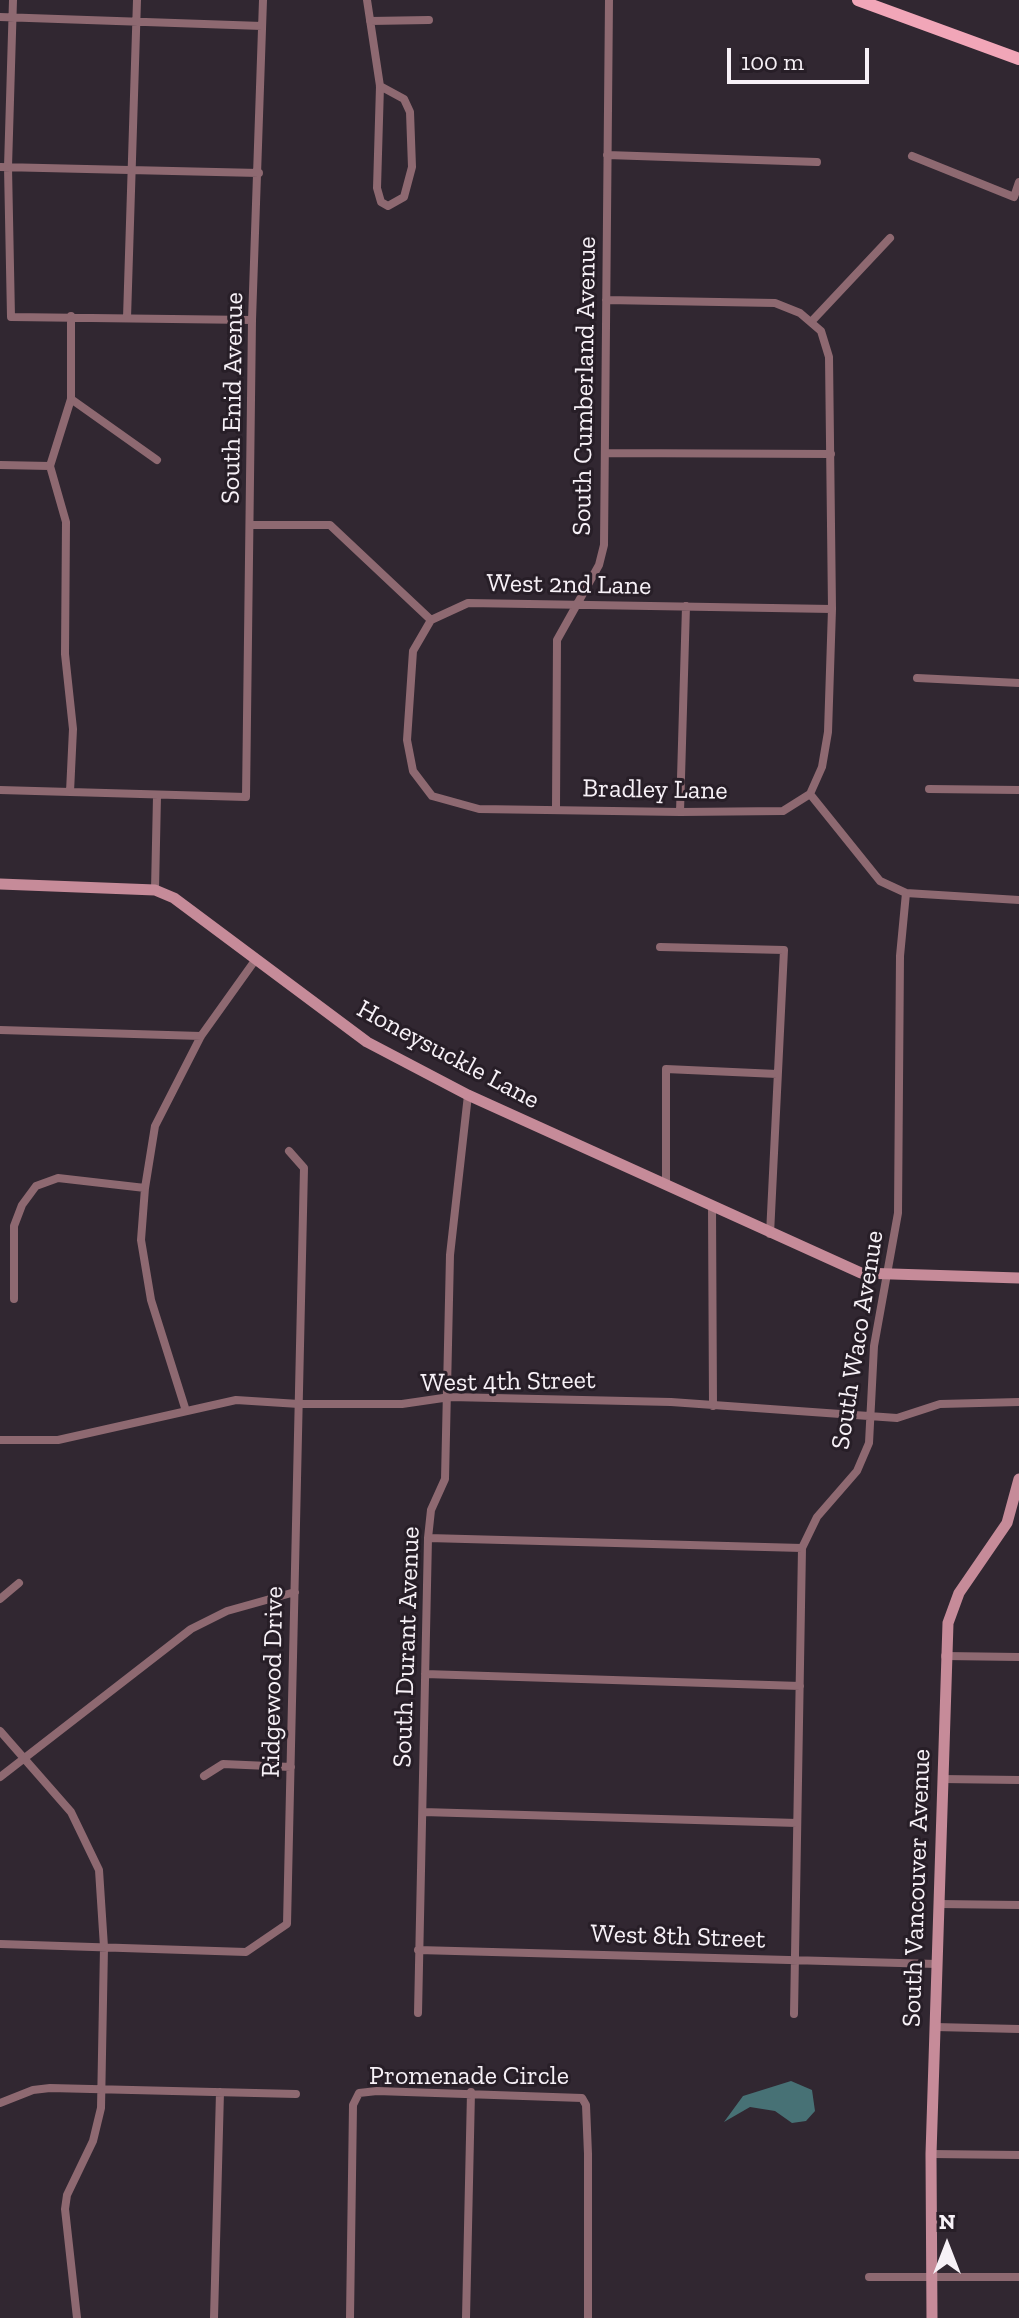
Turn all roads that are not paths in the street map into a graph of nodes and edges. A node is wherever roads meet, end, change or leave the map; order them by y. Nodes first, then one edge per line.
1 (13, 0) edge
2 (137, 0) edge
3 (263, 0) edge
4 (367, 0) edge
5 (609, 0) edge
6 (858, 0) edge
7 (0, 17) edge
8 (13, 18) junction
9 (429, 20) dead end
10 (136, 21) junction
11 (370, 21) junction
12 (262, 26) junction
13 (1019, 59) edge
14 (380, 86) junction
15 (607, 155) junction
16 (912, 156) dead end
17 (817, 162) dead end
18 (4, 167) edge
19 (134, 169) junction
20 (259, 173) junction
21 (1019, 182) edge
22 (890, 238) dead end
23 (606, 300) junction
24 (71, 316) junction
25 (127, 318) junction
26 (252, 320) junction
27 (811, 322) junction
28 (71, 399) junction
29 (605, 453) junction
30 (831, 454) junction
31 (157, 460) dead end
32 (0, 465) edge
33 (50, 466) junction
34 (251, 525) junction
35 (578, 605) junction
36 (686, 606) junction
37 (832, 609) junction
38 (431, 620) junction
39 (917, 678) dead end
40 (1019, 683) edge
41 (929, 789) dead end
42 (0, 790) edge
43 (1019, 790) edge
44 (70, 792) junction
45 (810, 794) junction
46 (157, 796) junction
47 (556, 808) junction
48 (680, 812) junction
49 (0, 884) edge
50 (155, 890) junction
51 (906, 893) junction
52 (1019, 900) edge
53 (660, 947) dead end
54 (256, 959) junction
55 (0, 1030) edge
56 (201, 1036) junction
57 (777, 1074) junction
58 (468, 1095) junction
59 (289, 1151) dead end
60 (666, 1184) junction
61 (145, 1188) junction
62 (712, 1206) junction
63 (770, 1234) junction
64 (887, 1275) junction
65 (1019, 1278) edge
66 (14, 1299) dead end
67 (450, 1397) junction
68 (1019, 1402) edge
69 (299, 1404) junction
70 (713, 1406) junction
71 (186, 1411) junction
72 (870, 1416) junction
73 (0, 1440) edge
74 (1019, 1479) edge
75 (1013, 1524) edge
76 (428, 1538) junction
77 (802, 1548) junction
78 (19, 1583) dead end
79 (295, 1592) junction
80 (0, 1599) edge
81 (945, 1656) junction
82 (1019, 1657) edge
83 (425, 1674) junction
84 (800, 1686) junction
85 (0, 1731) edge
86 (24, 1759) junction
87 (291, 1767) junction
88 (204, 1776) dead end
89 (0, 1777) edge
90 (942, 1779) junction
91 (1019, 1780) edge
92 (423, 1812) junction
93 (797, 1823) junction
94 (939, 1904) junction
95 (1019, 1905) edge
96 (0, 1944) edge
97 (104, 1947) junction
98 (418, 1950) junction
99 (795, 1960) junction
100 (937, 1964) junction
101 (418, 2013) dead end
102 (794, 2014) dead end
103 (935, 2027) junction
104 (1019, 2029) edge
105 (102, 2089) junction
106 (220, 2092) junction
107 (471, 2092) junction
108 (296, 2094) dead end
109 (0, 2103) edge
110 (931, 2154) junction
111 (1019, 2155) edge
112 (934, 2275) junction
113 (869, 2277) dead end
114 (1019, 2277) edge
115 (77, 2318) edge
116 (214, 2318) edge
117 (350, 2318) edge
118 (466, 2318) edge
119 (588, 2318) edge
120 (932, 2318) edge

1 - 8 street
2 - 10 street
3 - 12 street, South Enid Avenue
4 - 11 street
5 - 15 street, South Cumberland Avenue
6 - 13 main road
7 - 8 street
8 - 10 street
8 - 18 street
9 - 11 street
10 - 12 street
10 - 19 street
11 - 14 street
12 - 20 street, South Enid Avenue
14 - 14 street
15 - 17 street
15 - 23 street, South Cumberland Avenue
16 - 21 street
18 - 19 street
18 - 24 street
19 - 20 street
19 - 25 street
20 - 26 street, South Enid Avenue
22 - 27 street
23 - 27 street
23 - 29 street, South Cumberland Avenue
24 - 25 street
24 - 28 street
25 - 26 street
26 - 34 street, South Enid Avenue
27 - 30 street
28 - 31 street
28 - 33 street
29 - 30 street
29 - 35 street, South Cumberland Avenue
30 - 37 street
32 - 33 street
33 - 44 street
34 - 38 street
34 - 46 street, South Enid Avenue
35 - 36 street, West 2nd Lane
35 - 38 street, West 2nd Lane
35 - 47 street, South Cumberland Avenue
36 - 37 street, West 2nd Lane
36 - 48 street
37 - 45 street
38 - 47 street, Bradley Lane
39 - 40 street
41 - 43 street
42 - 44 street
44 - 46 street
45 - 48 street, Bradley Lane
45 - 51 street
46 - 50 street
47 - 48 street, Bradley Lane
49 - 50 street, Honeysuckle Lane
50 - 54 street, Honeysuckle Lane
51 - 52 street
51 - 64 street, South Waco Avenue
53 - 57 street
54 - 56 street
54 - 58 street, Honeysuckle Lane
55 - 56 street
56 - 61 street
57 - 60 street
57 - 63 street
58 - 60 street, Honeysuckle Lane
58 - 67 street, South Durant Avenue
59 - 69 street, Ridgewood Drive
60 - 62 street, Honeysuckle Lane
61 - 66 street
61 - 71 street
62 - 63 street, Honeysuckle Lane
62 - 70 street
63 - 64 street, Honeysuckle Lane
64 - 65 street, Honeysuckle Lane
64 - 72 street, South Waco Avenue
67 - 69 street, West 4th Street
67 - 70 street, West 4th Street
67 - 76 street, South Durant Avenue
68 - 72 street, West 4th Street
69 - 71 street, West 4th Street
69 - 79 street, Ridgewood Drive
70 - 72 street, West 4th Street
71 - 73 street, West 4th Street
72 - 77 street, South Waco Avenue
74 - 75 street, South Vancouver Avenue
75 - 81 street, South Vancouver Avenue
76 - 77 street
76 - 83 street, South Durant Avenue
77 - 84 street, South Waco Avenue
78 - 80 street
79 - 86 street
79 - 87 street, Ridgewood Drive
81 - 82 street
81 - 90 street, South Vancouver Avenue
83 - 84 street
83 - 92 street, South Durant Avenue
84 - 93 street, South Waco Avenue
85 - 86 street
86 - 89 street
86 - 97 street
87 - 88 street
87 - 97 street, Ridgewood Drive
90 - 91 street
90 - 94 street, South Vancouver Avenue
92 - 93 street
92 - 98 street, South Durant Avenue
93 - 99 street, South Waco Avenue
94 - 95 street
94 - 100 street, South Vancouver Avenue
96 - 97 street, Ridgewood Drive
97 - 105 street
98 - 99 street, West 8th Street
98 - 101 street, South Durant Avenue
99 - 100 street, West 8th Street
99 - 102 street, South Waco Avenue
100 - 103 street, South Vancouver Avenue
103 - 104 street
103 - 110 street, South Vancouver Avenue
105 - 106 street
105 - 109 street
105 - 115 street
106 - 108 street
106 - 116 street
107 - 117 street, Promenade Circle
107 - 118 street
107 - 119 street, Promenade Circle
110 - 111 street
110 - 112 street, South Vancouver Avenue
112 - 113 street
112 - 114 street
112 - 120 street, South Vancouver Avenue

